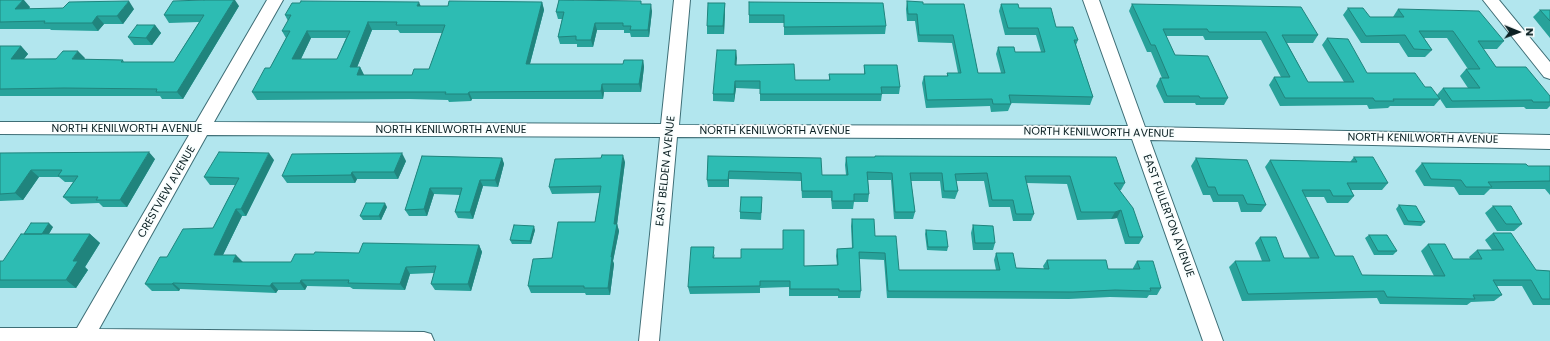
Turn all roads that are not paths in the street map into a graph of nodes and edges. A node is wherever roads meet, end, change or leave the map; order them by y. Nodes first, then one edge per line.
1 (275, 0) edge
2 (682, 0) edge
3 (1091, 0) edge
4 (1491, 0) edge
5 (1550, 73) edge
6 (0, 128) edge
7 (203, 129) junction
8 (670, 130) junction
9 (1138, 133) junction
10 (1550, 142) edge
11 (0, 337) edge
12 (82, 339) edge
13 (424, 341) edge
14 (650, 341) edge
15 (1213, 341) edge

1 - 7 street, CRESTVIEW AVENUE
2 - 8 street, EAST BELDEN AVENUE
3 - 9 street, EAST FULLERTON AVENUE
4 - 5 street
6 - 7 street, NORTH KENILWORTH AVENUE
7 - 8 street, NORTH KENILWORTH AVENUE
7 - 12 street, CRESTVIEW AVENUE
8 - 9 street, NORTH KENILWORTH AVENUE
8 - 14 street, EAST BELDEN AVENUE
9 - 10 street, NORTH KENILWORTH AVENUE
9 - 15 street, EAST FULLERTON AVENUE
11 - 12 street
12 - 13 street

